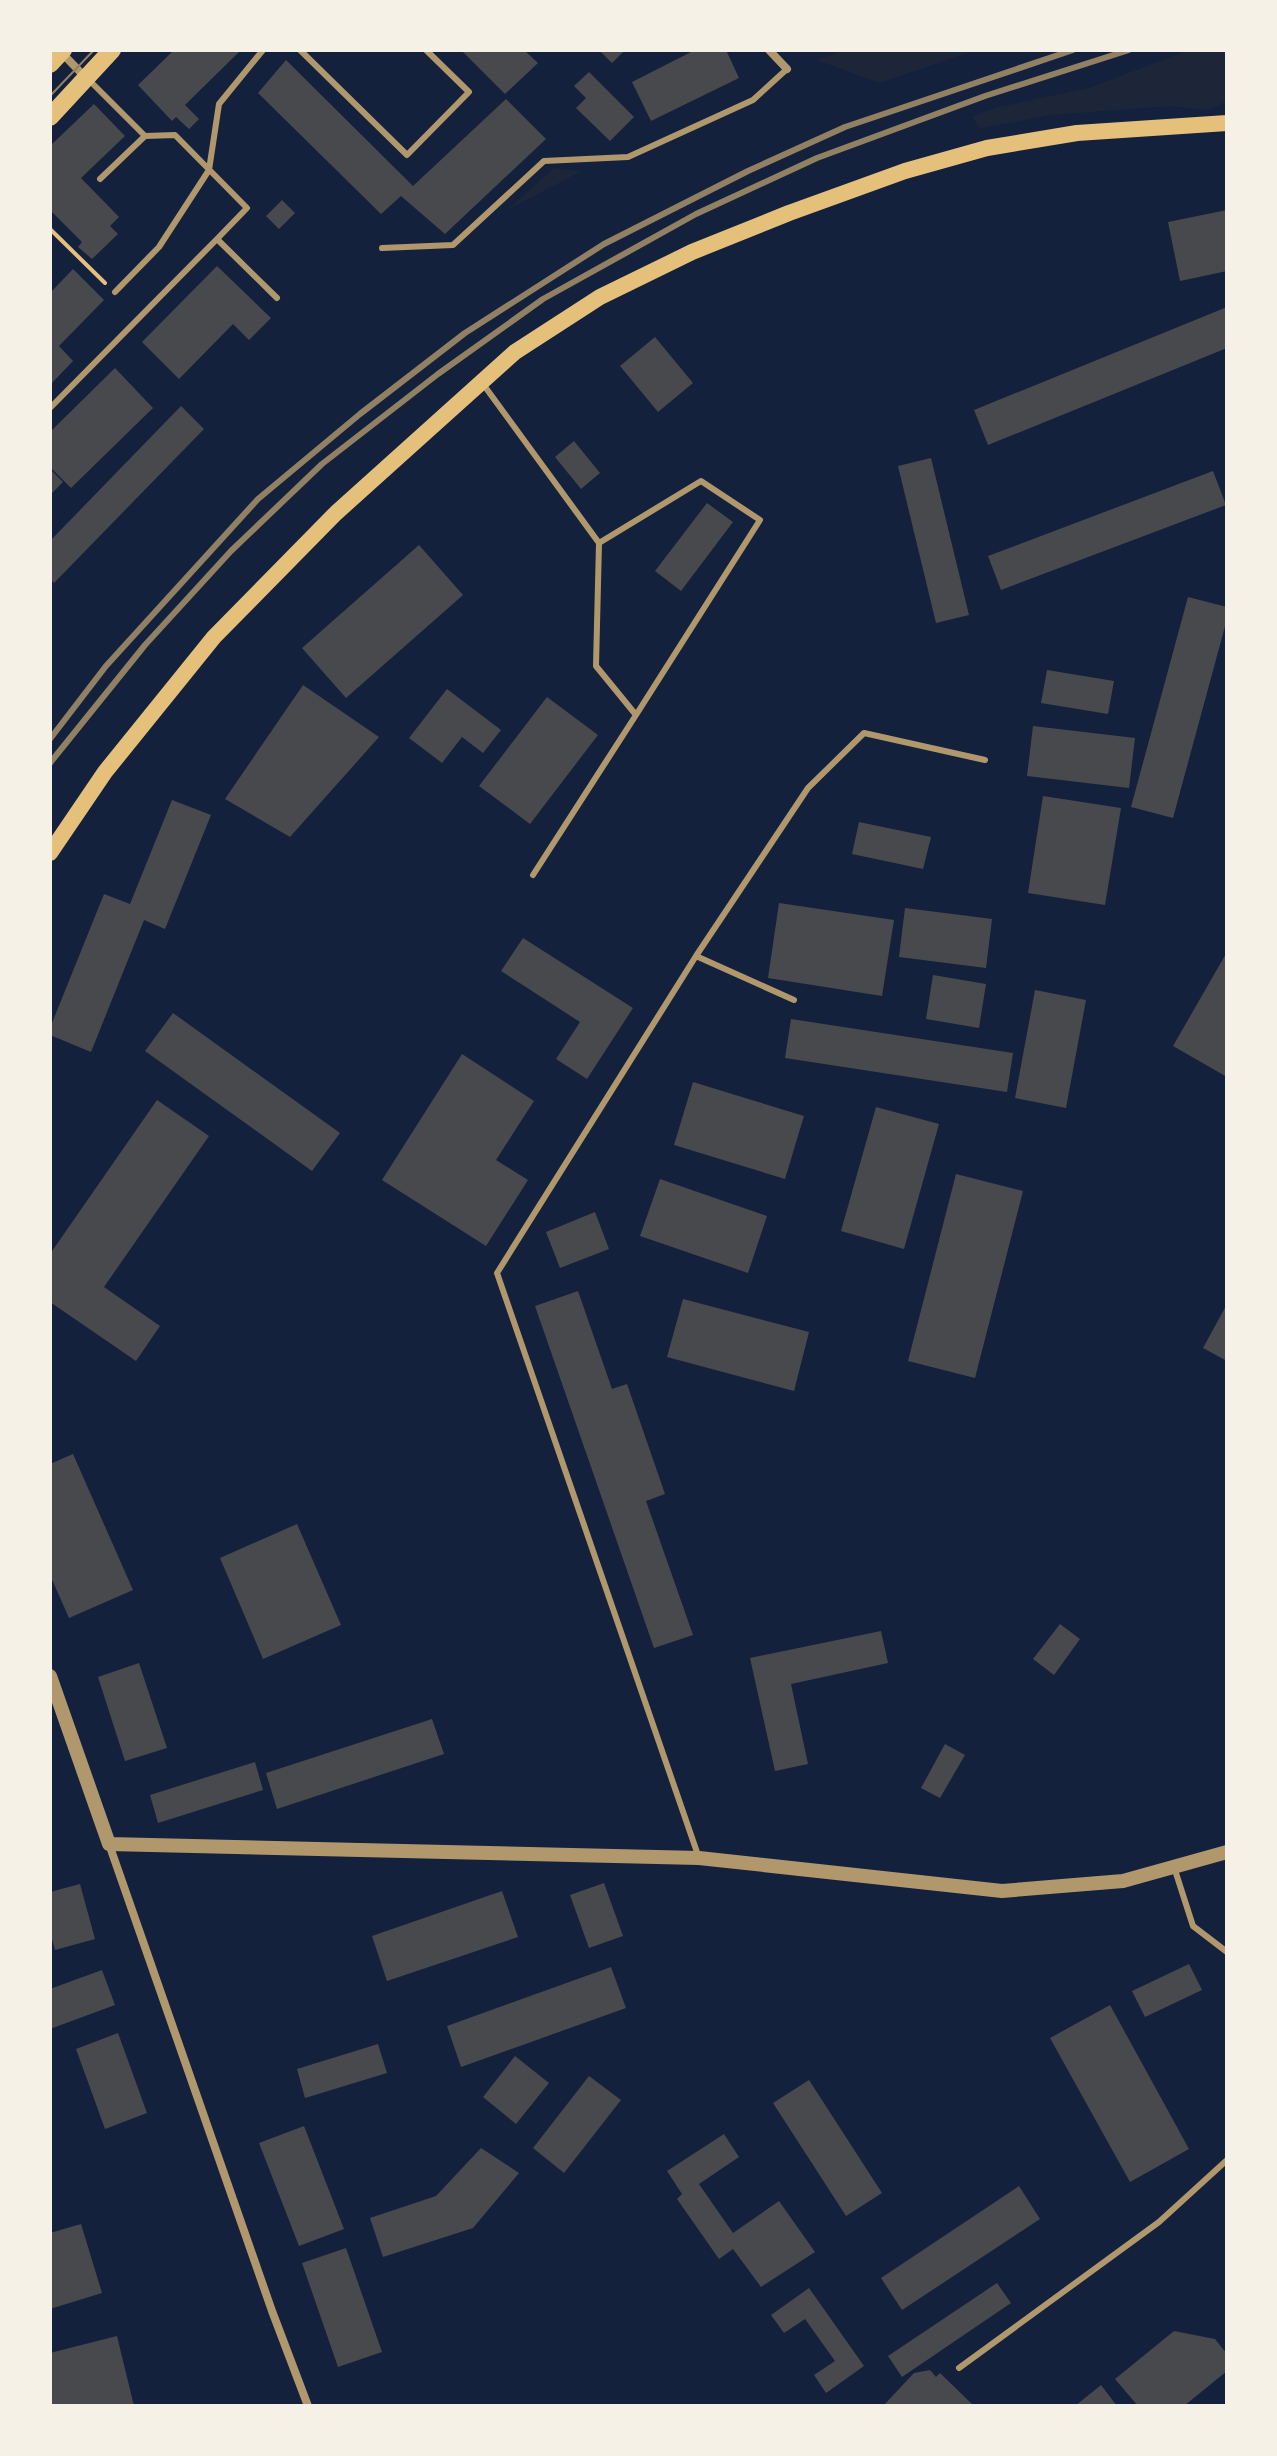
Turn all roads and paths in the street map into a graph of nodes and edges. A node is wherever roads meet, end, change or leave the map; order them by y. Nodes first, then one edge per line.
1 (112, 50) edge
2 (263, 50) edge
3 (300, 50) edge
4 (426, 50) edge
5 (769, 50) edge
6 (58, 54) edge
7 (787, 69) joint
8 (85, 77) junction
9 (50, 117) edge
10 (1227, 123) edge
11 (145, 136) junction
12 (209, 170) junction
13 (100, 179) dead end
14 (50, 229) edge
15 (217, 239) junction
16 (382, 248) dead end
17 (115, 292) joint
18 (277, 298) dead end
19 (481, 381) junction
20 (50, 408) edge
21 (599, 543) junction
22 (636, 715) junction
23 (985, 760) dead end
24 (50, 853) edge
25 (533, 875) dead end
26 (696, 956) junction
27 (794, 1000) dead end
28 (50, 1676) edge
29 (109, 1844) junction
30 (1227, 1852) edge
31 (699, 1858) junction
32 (1174, 1867) junction
33 (1227, 1952) edge
34 (1227, 2160) edge
35 (959, 2368) dead end
36 (308, 2406) edge

1 - 8 main road
2 - 12 lane
3 - 4 lane
5 - 7 street
6 - 8 street
7 - 16 lane
8 - 9 main road
8 - 11 lane
10 - 19 main road
11 - 12 lane
11 - 13 lane
12 - 15 lane
12 - 17 lane
14 - 17 path
15 - 18 lane
15 - 20 lane
19 - 21 lane
19 - 24 main road
21 - 22 lane
21 - 22 lane
22 - 25 lane
23 - 26 lane
26 - 27 lane
26 - 31 lane
28 - 29 street
29 - 31 street
29 - 36 street
30 - 32 street
31 - 32 street
32 - 33 lane
34 - 35 lane

